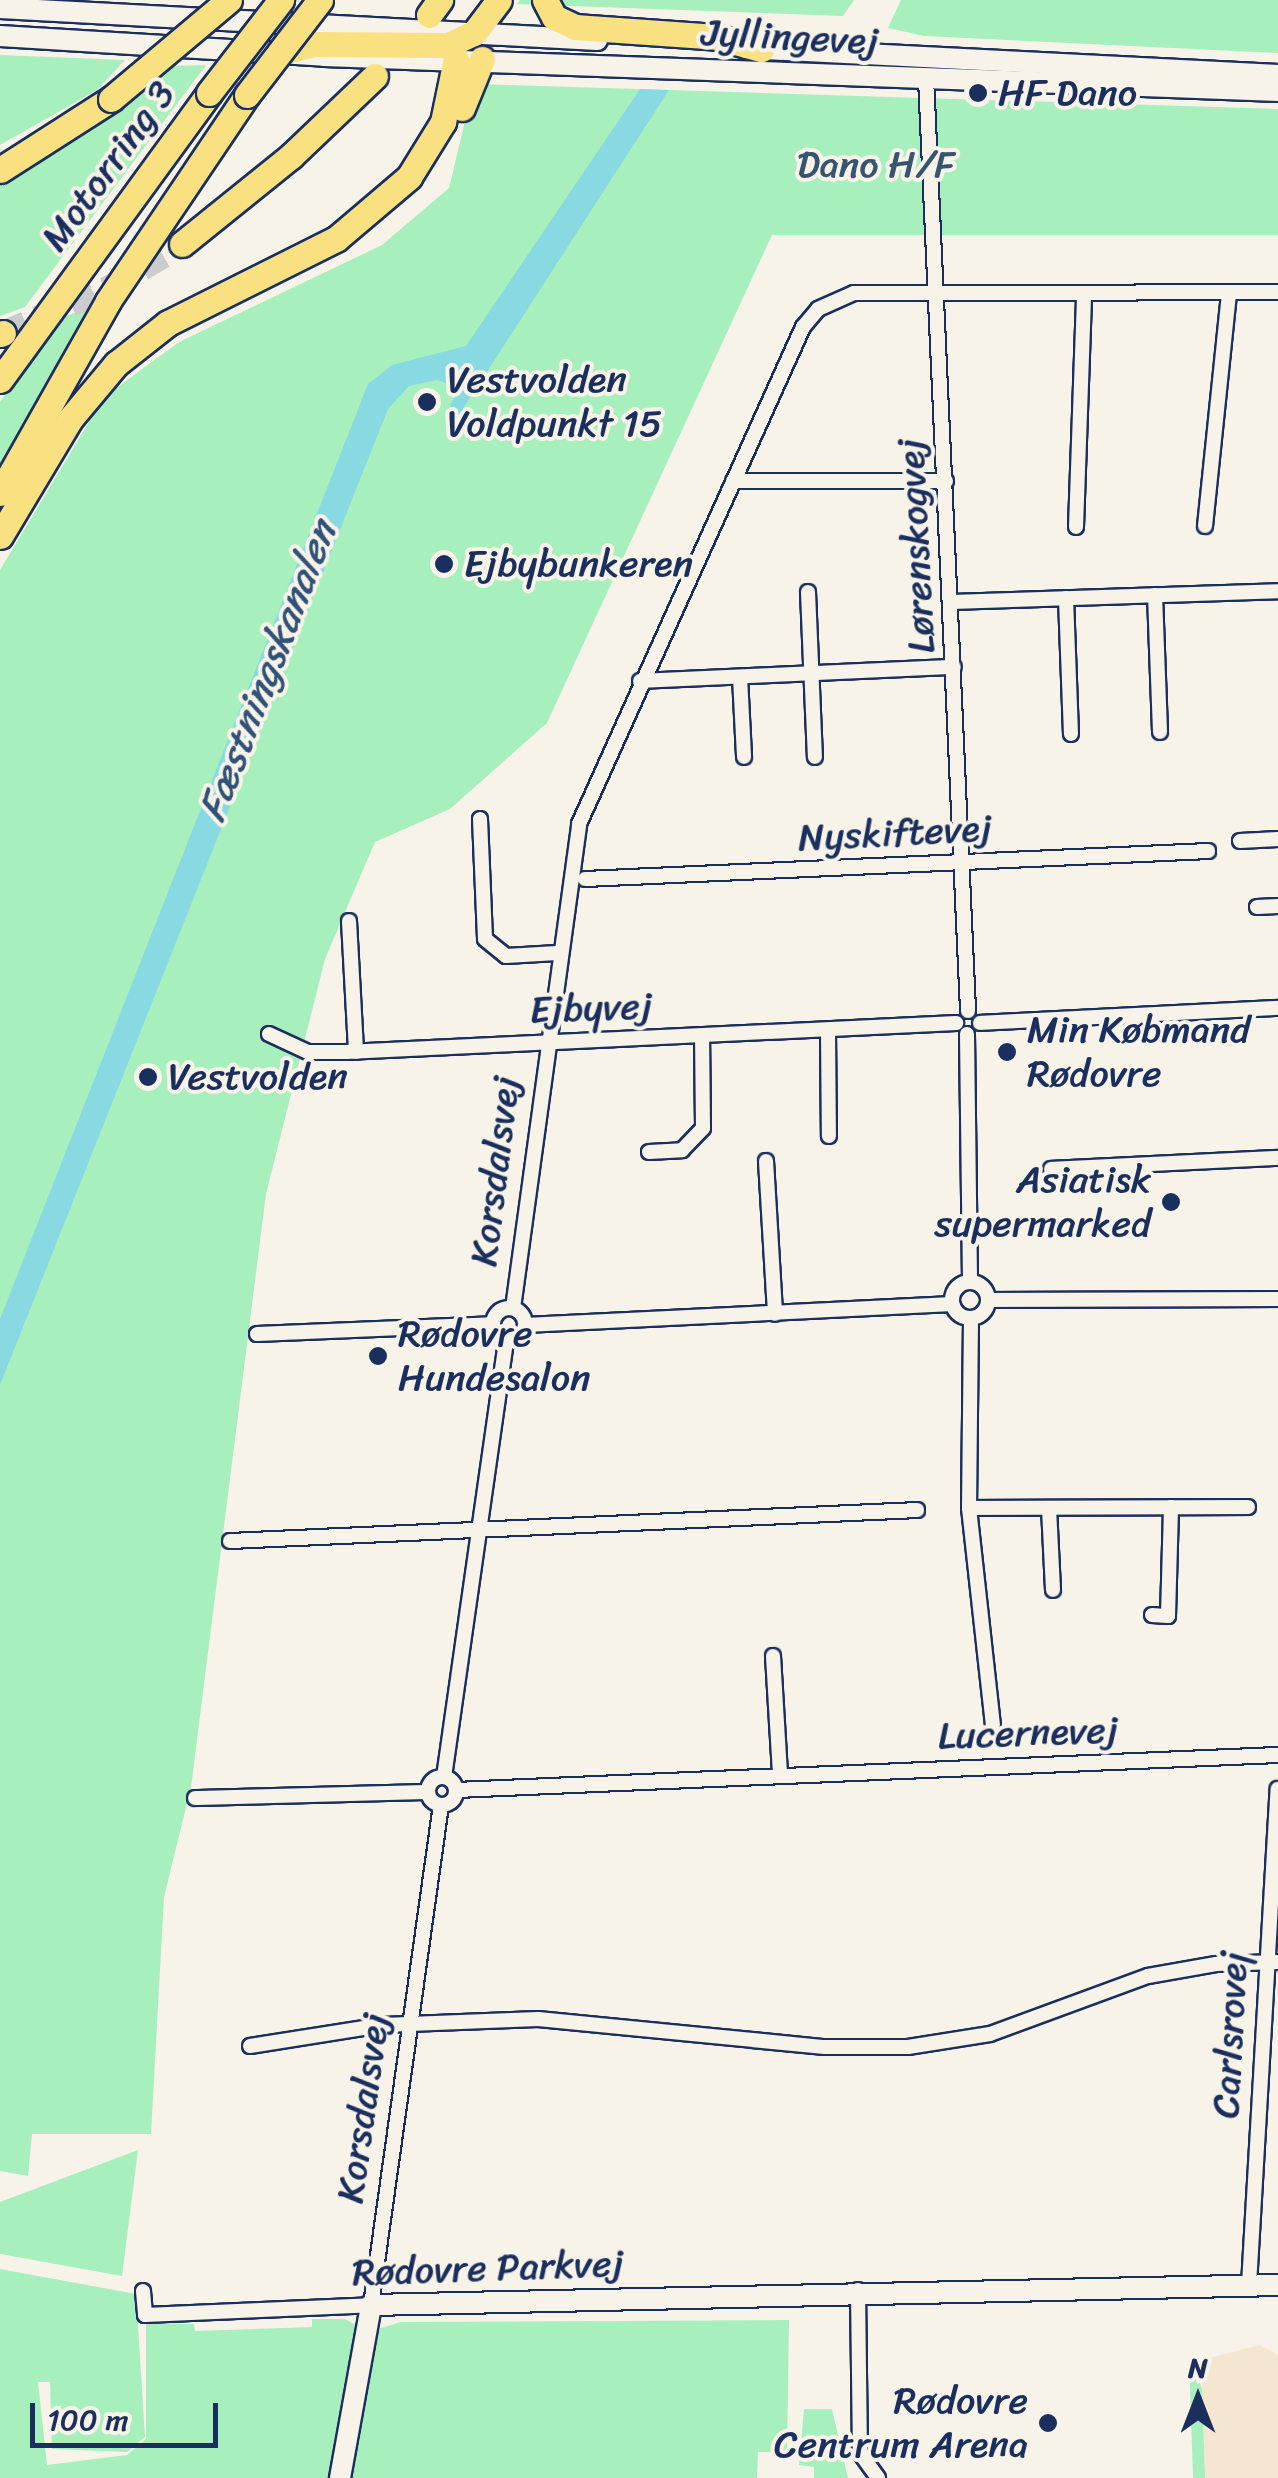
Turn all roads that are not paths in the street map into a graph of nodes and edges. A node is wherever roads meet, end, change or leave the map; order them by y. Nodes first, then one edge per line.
1 (229, 0) edge
2 (280, 0) edge
3 (320, 0) edge
4 (499, 0) edge
5 (545, 0) edge
6 (26, 5) edge
7 (0, 8) edge
8 (0, 24) edge
9 (441, 30) edge
10 (474, 34) junction
11 (0, 36) edge
12 (29, 36) junction
13 (760, 49) junction
14 (286, 51) joint
15 (482, 58) junction
16 (1278, 74) edge
17 (375, 76) dead end
18 (926, 78) junction
19 (1278, 91) edge
20 (63, 133) junction
21 (0, 159) edge
22 (0, 170) edge
23 (336, 239) junction
24 (182, 244) tunnel mouth
25 (1229, 292) junction
26 (1278, 292) edge
27 (934, 293) junction
28 (1084, 293) junction
29 (0, 380) edge
30 (733, 481) junction
31 (946, 481) junction
32 (0, 493) edge
33 (1205, 526) dead end
34 (1076, 527) dead end
35 (0, 536) edge
36 (1278, 591) edge
37 (808, 592) dead end
38 (1155, 595) junction
39 (1066, 598) junction
40 (951, 602) junction
41 (954, 668) junction
42 (812, 674) junction
43 (740, 677) junction
44 (640, 681) junction
45 (1160, 732) dead end
46 (1070, 734) dead end
47 (815, 756) dead end
48 (744, 757) dead end
49 (480, 820) dead end
50 (1278, 839) edge
51 (1240, 841) dead end
52 (1208, 851) dead end
53 (963, 863) junction
54 (585, 879) dead end
55 (1278, 906) edge
56 (1257, 907) dead end
57 (349, 921) dead end
58 (557, 954) junction
59 (1278, 1008) edge
60 (968, 1010) junction
61 (980, 1023) junction
62 (962, 1029) junction
63 (828, 1031) junction
64 (269, 1034) dead end
65 (702, 1037) junction
66 (546, 1042) junction
67 (356, 1052) junction
68 (829, 1136) dead end
69 (649, 1152) dead end
70 (1278, 1158) edge
71 (766, 1162) dead end
72 (1050, 1169) dead end
73 (970, 1282) junction
74 (1278, 1299) edge
75 (989, 1300) junction
76 (952, 1304) junction
77 (512, 1308) junction
78 (775, 1314) junction
79 (971, 1319) junction
80 (492, 1324) junction
81 (525, 1325) junction
82 (257, 1334) dead end
83 (506, 1341) junction
84 (1171, 1507) junction
85 (1248, 1507) dead end
86 (970, 1508) junction
87 (1048, 1508) junction
88 (916, 1510) dead end
89 (478, 1530) junction
90 (230, 1540) dead end
91 (1053, 1590) dead end
92 (1152, 1615) dead end
93 (773, 1656) dead end
94 (993, 1724) dead end
95 (1278, 1754) edge
96 (780, 1775) junction
97 (444, 1777) junction
98 (1278, 1789) edge
99 (456, 1790) junction
100 (428, 1792) junction
101 (195, 1798) dead end
102 (441, 1805) junction
103 (1272, 1961) edge
104 (410, 2024) junction
105 (250, 2046) dead end
106 (1250, 2285) junction
107 (1278, 2285) edge
108 (143, 2290) dead end
109 (858, 2290) junction
110 (371, 2305) junction
111 (340, 2478) edge
112 (878, 2478) edge

1 - 20 highway, bridge
2 - 29 highway, Motorring 3, bridge
3 - 32 highway, bridge
4 - 10 highway
5 - 13 highway
6 - 7 street, Jyllingevej
6 - 8 street
6 - 9 street, Jyllingevej
6 - 12 street
9 - 10 highway
9 - 14 highway
9 - 15 street, Jyllingevej
9 - 23 highway
10 - 13 street, Jyllingevej
11 - 12 street
12 - 14 street
13 - 16 street, Jyllingevej
15 - 18 street, Jyllingevej
15 - 23 highway
17 - 24 highway
18 - 19 street, Jyllingevej
18 - 27 street, Lørenskogvej
20 - 21 highway
20 - 22 highway
23 - 35 highway
25 - 26 street, Korsdalsvej
25 - 28 street, Korsdalsvej
25 - 33 street
27 - 28 street, Korsdalsvej
27 - 30 street, Korsdalsvej
27 - 31 street, Lørenskogvej
28 - 34 street
30 - 31 street
30 - 44 street, Korsdalsvej
31 - 40 street, Lørenskogvej
36 - 38 street
37 - 42 street
38 - 39 street
38 - 45 street
39 - 40 street
39 - 46 street
40 - 41 street, Lørenskogvej
41 - 42 street
41 - 53 street, Lørenskogvej
42 - 43 street
42 - 47 street
43 - 44 street
43 - 48 street
44 - 58 street, Korsdalsvej
49 - 58 street
50 - 51 street
52 - 53 street, Nyskiftevej
53 - 54 street, Nyskiftevej
53 - 60 street, Lørenskogvej
55 - 56 street
57 - 67 street
58 - 66 street, Korsdalsvej
59 - 61 street
60 - 61 street
60 - 62 street
61 - 62 street
62 - 63 street, Ejbyvej
62 - 73 street
63 - 65 street, Ejbyvej
63 - 68 street
64 - 67 street, Ejbyvej
65 - 66 street, Ejbyvej
65 - 69 street
66 - 67 street, Ejbyvej
66 - 77 street, Korsdalsvej
70 - 72 street
71 - 78 street
73 - 75 street
73 - 76 street
74 - 75 street
75 - 79 street
76 - 78 street
76 - 79 street
77 - 80 street
77 - 81 street
78 - 81 street
79 - 86 street
80 - 82 street
80 - 83 street
81 - 83 street
83 - 89 street
84 - 85 street
84 - 87 street
84 - 92 street
86 - 87 street
86 - 94 street
87 - 91 street
88 - 89 street
89 - 90 street
89 - 97 street
93 - 96 street
95 - 96 street, Lucernevej
96 - 99 street, Lucernevej
97 - 99 street
97 - 100 street
98 - 103 street, Carlsrovej
99 - 102 street
100 - 101 street
100 - 102 street
102 - 104 street, Korsdalsvej
103 - 104 street
103 - 106 street, Carlsrovej
104 - 105 street
104 - 110 street, Korsdalsvej
106 - 107 street, Rødovre Parkvej
106 - 109 street, Rødovre Parkvej
108 - 110 street, Rødovre Parkvej
109 - 110 street, Rødovre Parkvej
109 - 112 street
110 - 111 street, Korsdalsvej

